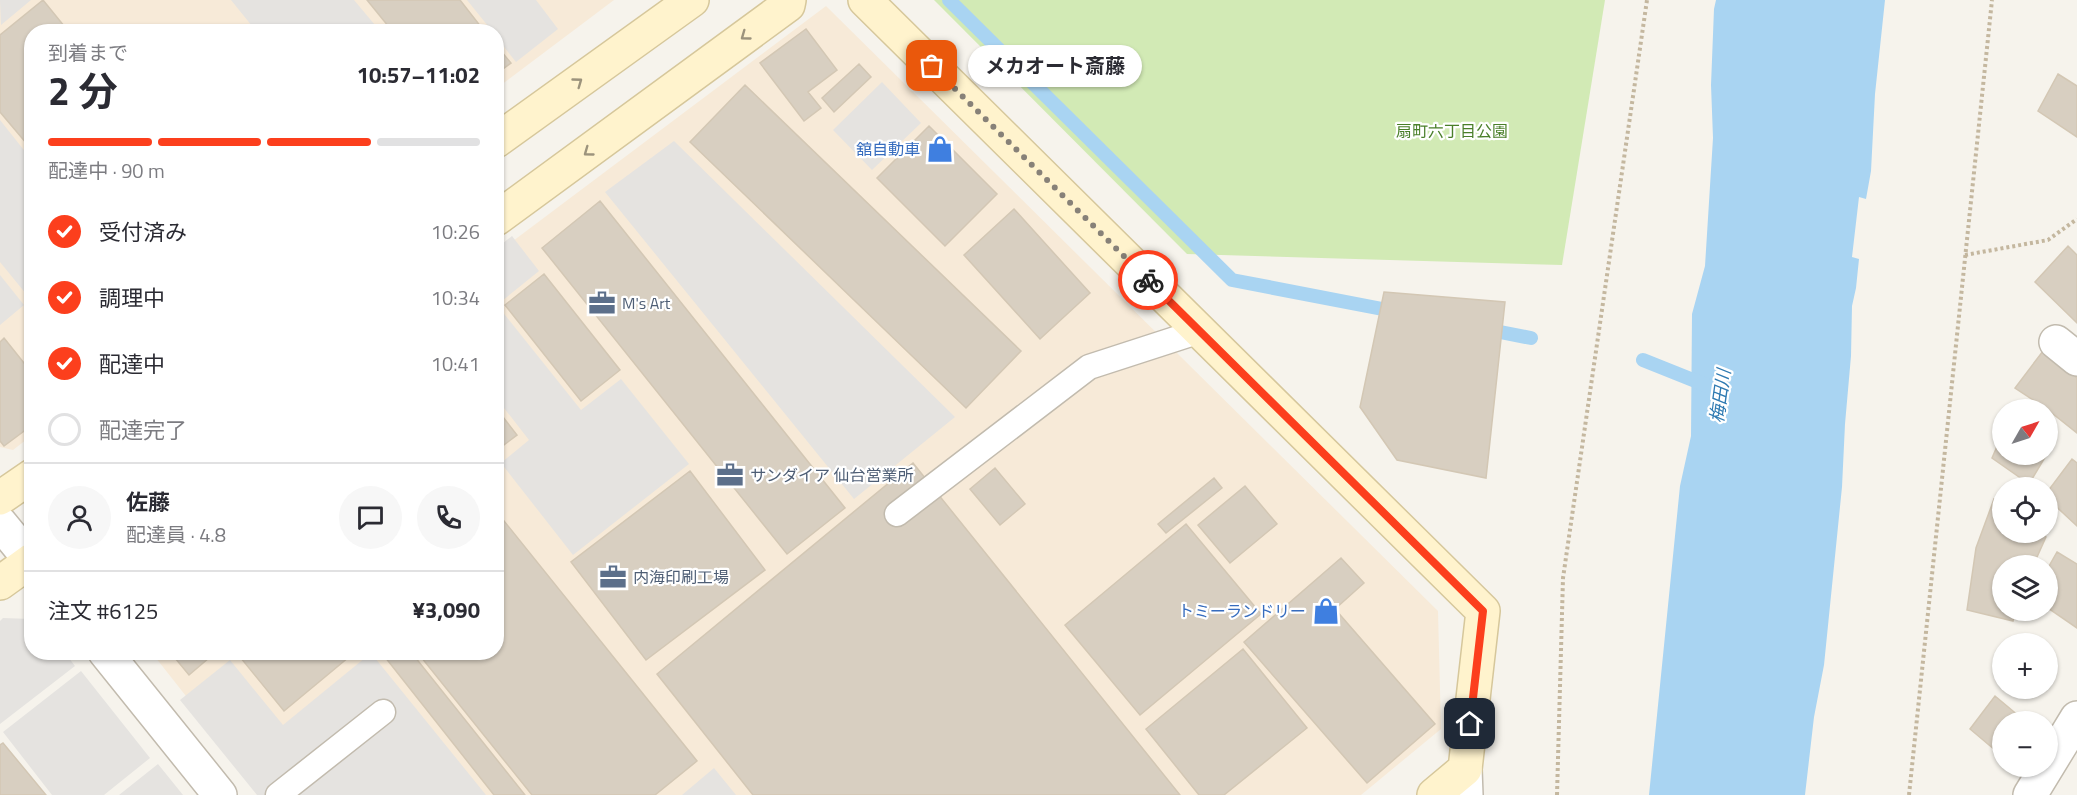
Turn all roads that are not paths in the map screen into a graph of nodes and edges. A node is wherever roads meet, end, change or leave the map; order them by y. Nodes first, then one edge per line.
1 (692, 0) edge
2 (789, 0) edge
3 (865, 0) edge
4 (504, 135) edge
5 (504, 213) edge
6 (1200, 331) junction
7 (24, 482) edge
8 (0, 498) edge
9 (897, 514) dead end
10 (0, 523) edge
11 (24, 552) edge
12 (24, 566) edge
13 (0, 583) edge
14 (111, 660) edge
15 (383, 712) dead end
16 (2077, 718) edge
17 (1466, 782) edge
18 (220, 795) edge
19 (278, 795) edge
20 (1434, 795) edge
21 (2030, 795) edge

4 -> 1 street
2 -> 5 street
3 - 6 street
6 - 9 lane
6 - 17 street
7 - 8 street
10 - 11 street
12 - 13 street
14 - 18 street
15 - 19 lane
16 - 21 street
17 - 20 street

